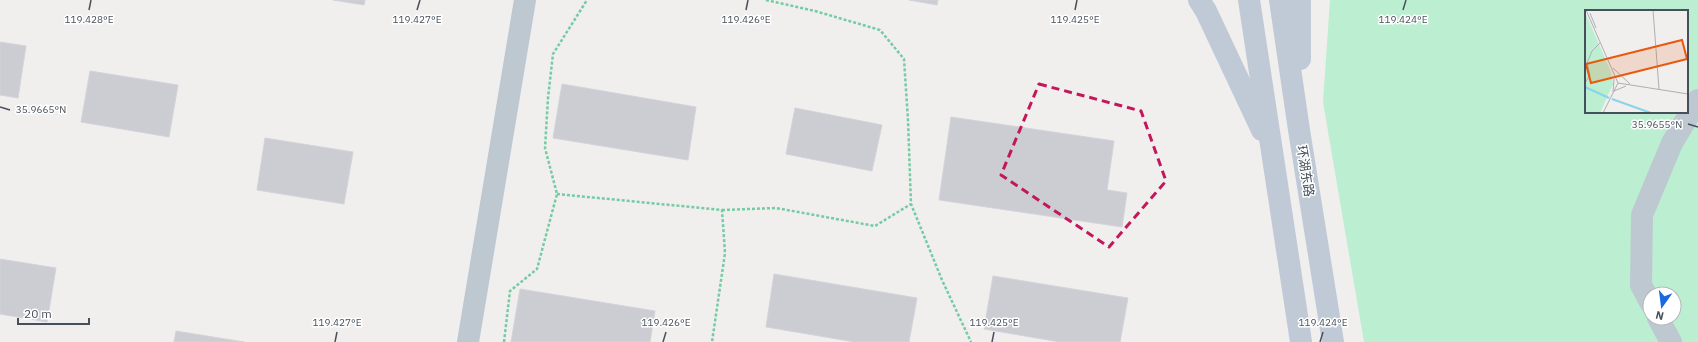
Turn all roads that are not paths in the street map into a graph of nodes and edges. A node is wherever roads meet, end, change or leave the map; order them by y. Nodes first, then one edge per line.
1 (524, 0) edge
2 (1199, 0) edge
3 (1249, 0) edge
4 (1280, 0) edge
5 (1300, 0) edge
6 (1698, 100) edge
7 (1299, 130) junction
8 (1273, 153) junction
9 (1642, 286) edge
10 (1662, 326) edge
11 (468, 342) edge
12 (1301, 342) edge
13 (1333, 342) edge
14 (1670, 342) edge

1 - 11 street
2 - 8 main road
3 - 8 main road
4 - 7 main road, 环湖东路
5 - 7 main road
6 - 9 street
7 - 13 main road, 环湖东路
8 - 12 main road
10 - 14 street

